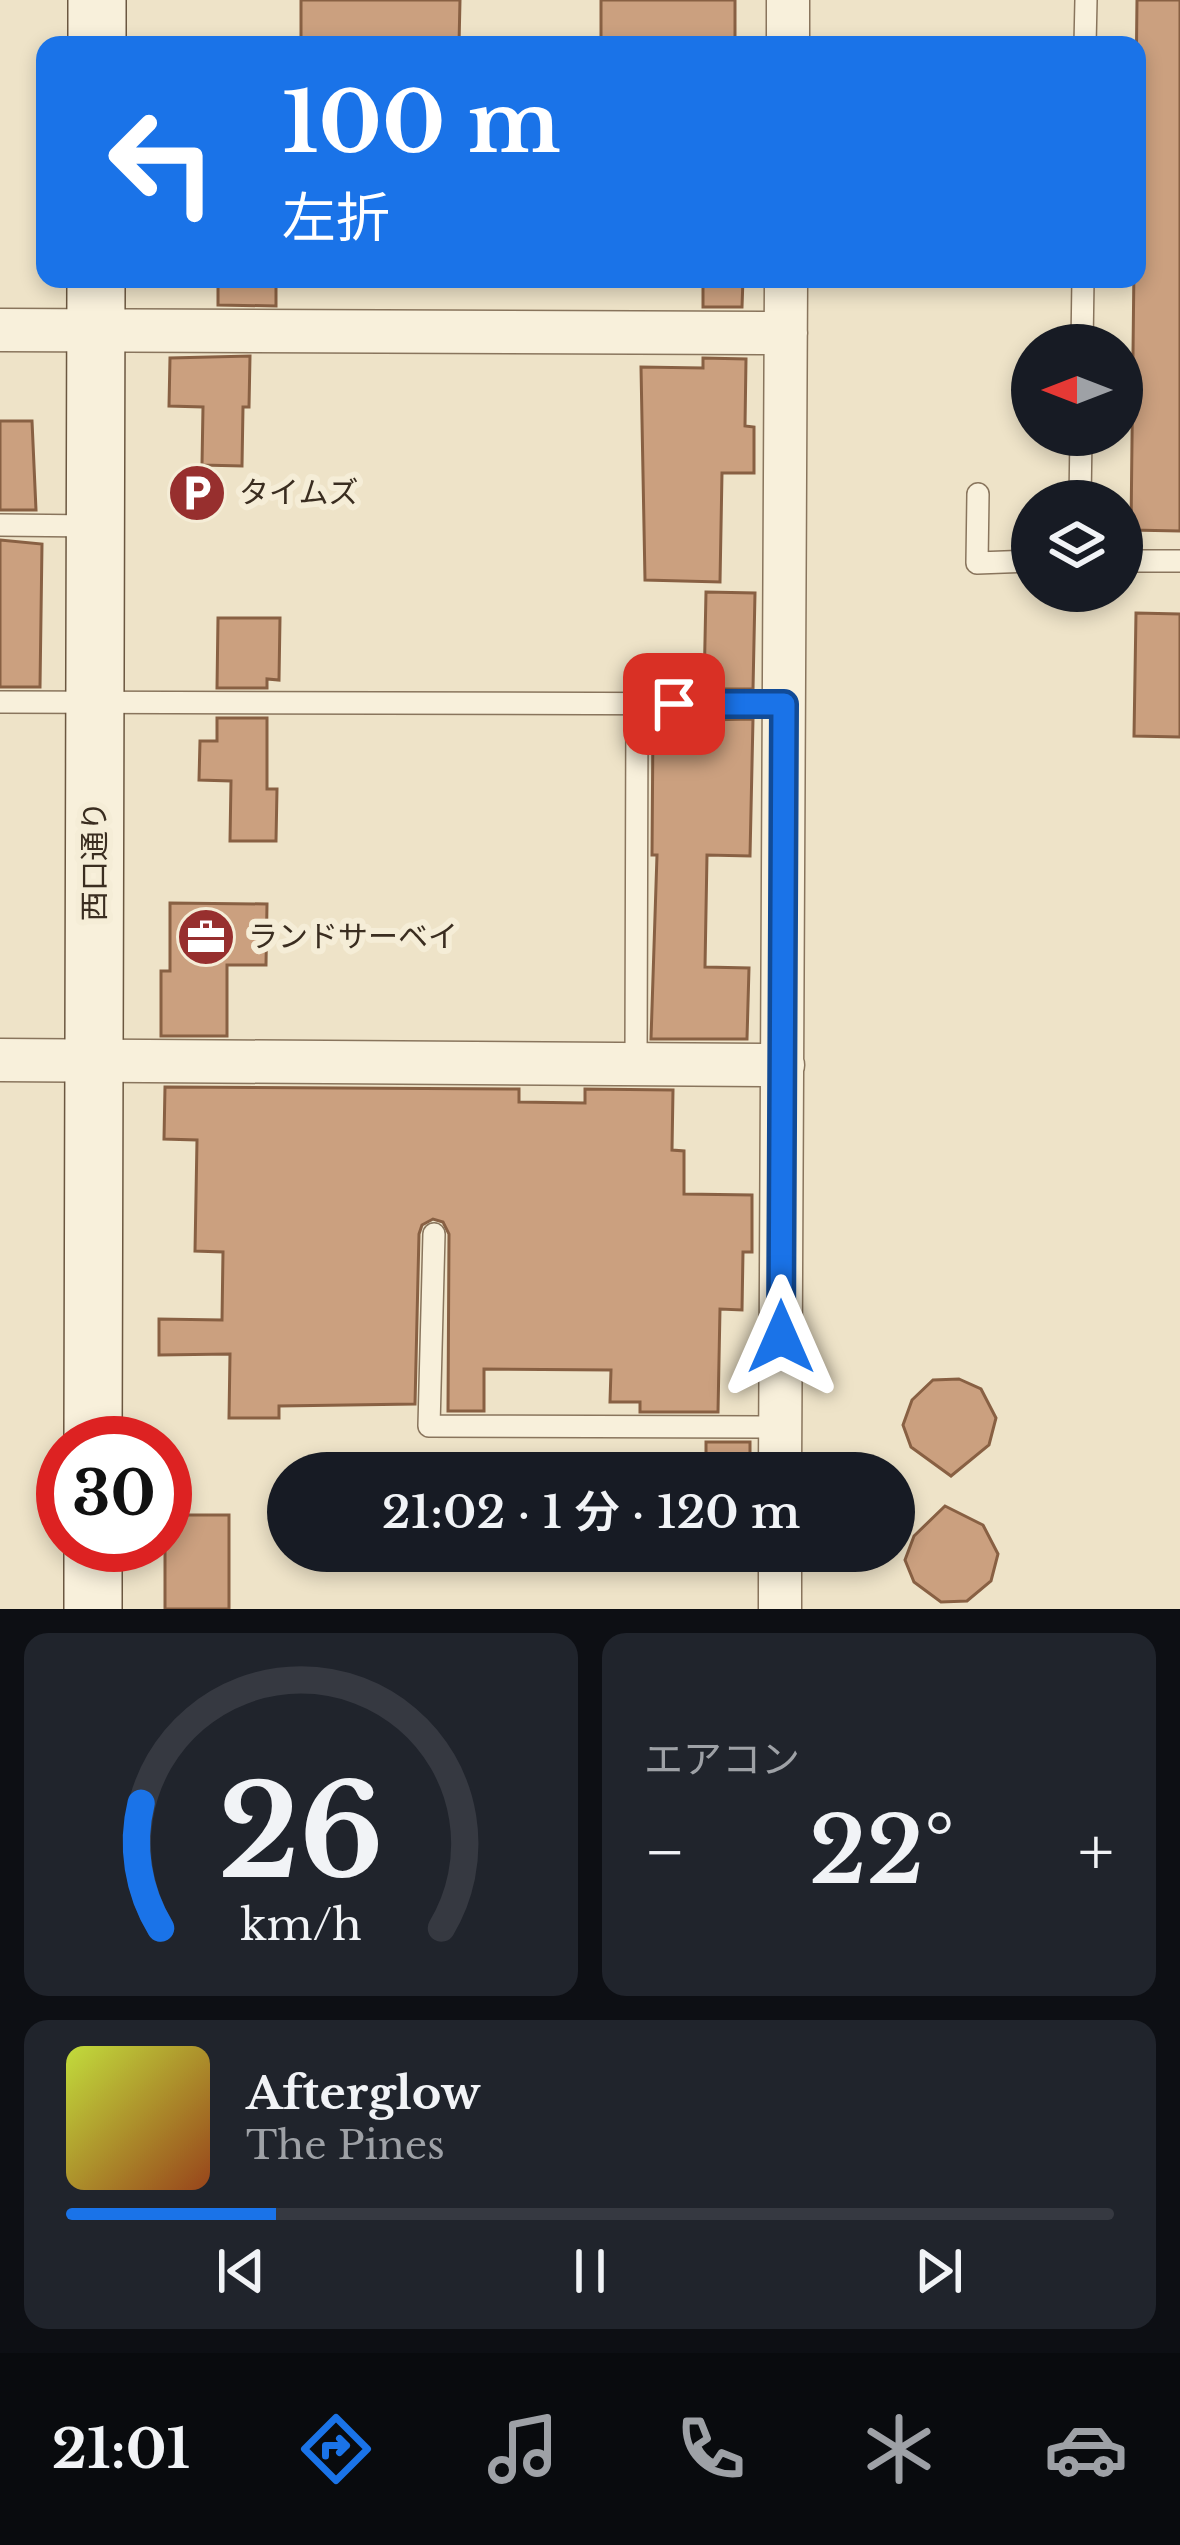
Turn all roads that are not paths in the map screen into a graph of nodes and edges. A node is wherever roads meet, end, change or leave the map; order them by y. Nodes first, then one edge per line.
1 (97, 0) edge
2 (788, 0) edge
3 (1086, 0) edge
4 (97, 36) edge
5 (788, 36) edge
6 (1085, 36) edge
7 (787, 288) edge
8 (1082, 288) edge
9 (96, 305) edge
10 (1082, 324) edge
11 (0, 330) edge
12 (786, 332) junction
13 (978, 494) dead end
14 (0, 525) edge
15 (96, 526) junction
16 (1143, 561) edge
17 (1011, 562) edge
18 (1180, 562) edge
19 (0, 702) edge
20 (95, 702) junction
21 (637, 703) junction
22 (784, 704) junction
23 (0, 1060) edge
24 (94, 1062) junction
25 (636, 1064) junction
26 (783, 1065) junction
27 (434, 1234) dead end
28 (93, 1416) edge
29 (781, 1427) junction
30 (780, 1452) edge
31 (93, 1572) edge
32 (780, 1572) edge
33 (92, 1609) edge
34 (780, 1609) edge

1 - 4 main road
2 - 5 street
3 - 6 lane
7 - 12 street
8 - 10 lane
9 - 11 street
9 - 12 street
9 - 15 main road, 西口通り
12 - 22 street
13 - 17 lane
14 - 15 lane
15 - 20 main road, 西口通り
16 - 18 lane
19 - 20 lane
20 - 21 lane
20 - 24 main road, 西口通り
21 - 22 lane
21 - 25 lane
22 - 26 street
23 - 24 street
24 - 25 street
24 - 28 main road, 西口通り
25 - 26 street
26 - 29 street
27 - 29 lane
29 - 30 street
31 - 33 main road
32 - 34 street

